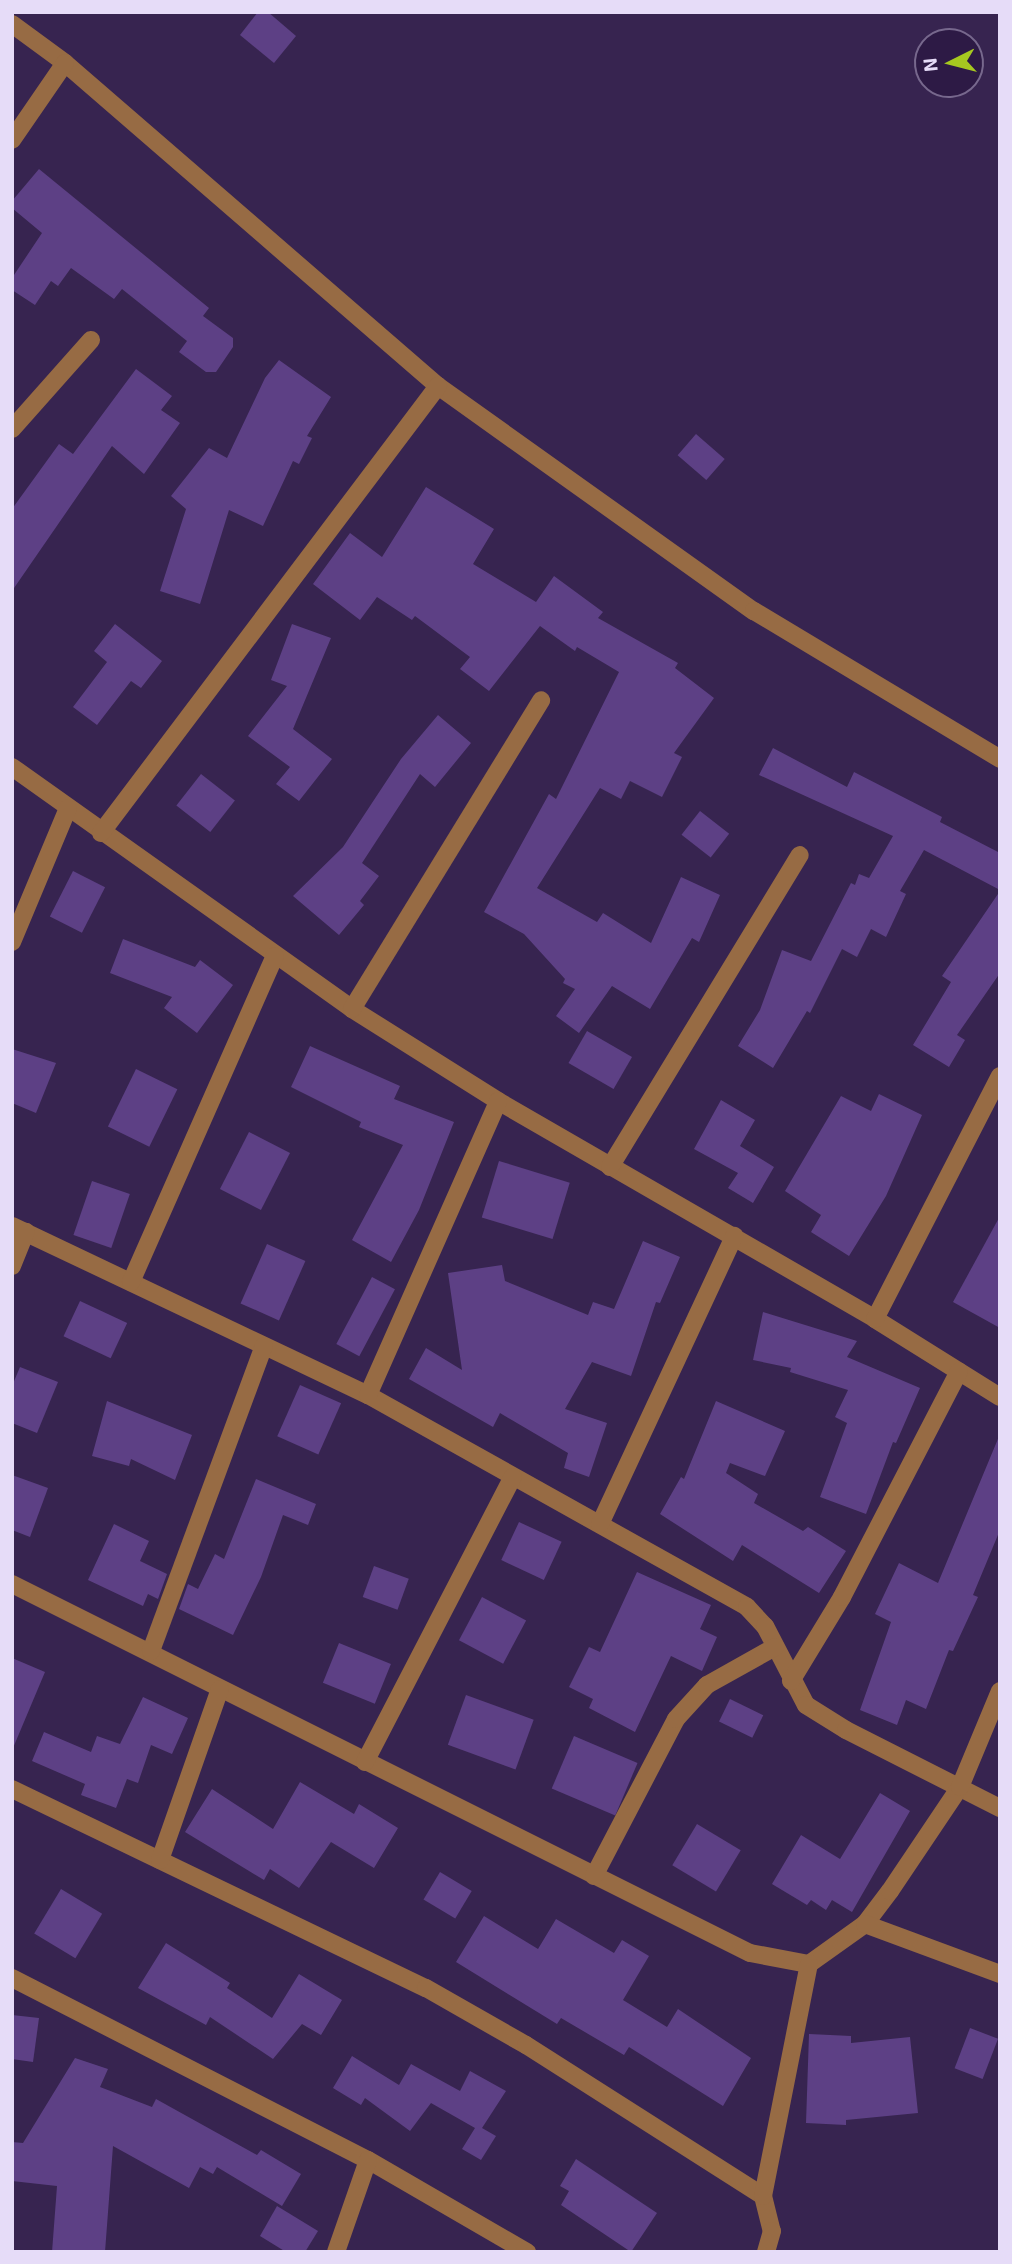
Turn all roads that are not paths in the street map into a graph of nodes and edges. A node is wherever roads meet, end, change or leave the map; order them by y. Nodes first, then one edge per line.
1 (12, 24) edge
2 (65, 63) junction
3 (12, 140) edge
4 (91, 340) dead end
5 (438, 386) junction
6 (12, 429) edge
7 (541, 700) dead end
8 (1000, 759) edge
9 (12, 767) edge
10 (68, 808) junction
11 (101, 833) junction
12 (800, 855) dead end
13 (12, 942) edge
14 (275, 956) junction
15 (352, 1009) junction
16 (1000, 1076) edge
17 (498, 1101) junction
18 (610, 1167) junction
19 (19, 1229) edge
20 (734, 1236) junction
21 (12, 1266) edge
22 (131, 1282) junction
23 (875, 1319) junction
24 (264, 1346) junction
25 (959, 1371) junction
26 (368, 1395) junction
27 (1000, 1397) edge
28 (513, 1477) junction
29 (600, 1524) junction
30 (12, 1584) edge
31 (775, 1647) junction
32 (151, 1651) junction
33 (791, 1681) junction
34 (220, 1689) junction
35 (1000, 1691) edge
36 (365, 1762) junction
37 (960, 1787) junction
38 (12, 1789) edge
39 (1000, 1808) edge
40 (160, 1860) junction
41 (594, 1876) junction
42 (865, 1924) junction
43 (809, 1964) junction
44 (1000, 1974) edge
45 (12, 1978) edge
46 (368, 2160) junction
47 (763, 2196) junction
48 (336, 2252) edge
49 (527, 2252) edge
50 (766, 2252) edge

1 - 2 street
2 - 3 street
2 - 5 street
4 - 6 street
5 - 8 street
5 - 11 street
7 - 15 street
9 - 10 street
10 - 11 street
10 - 13 street
11 - 14 street
12 - 18 street
14 - 15 street
14 - 22 street
15 - 17 street
16 - 23 street
17 - 18 street
17 - 26 street
18 - 20 street
19 - 21 street
19 - 22 street
20 - 23 street
20 - 29 street
22 - 24 street
23 - 25 street
24 - 26 street
24 - 32 street
25 - 27 street
25 - 33 street
26 - 28 street
28 - 29 street
28 - 36 street
29 - 31 street
30 - 32 street
31 - 33 street
31 - 41 street
32 - 34 street
33 - 37 street
34 - 36 street
34 - 40 street
35 - 37 street
36 - 41 street
37 - 39 street
37 - 42 street
38 - 40 street
40 - 47 street
41 - 43 street
42 - 43 street
42 - 44 street
43 - 47 street
45 - 46 street
46 - 48 street
46 - 49 street
47 - 50 street

